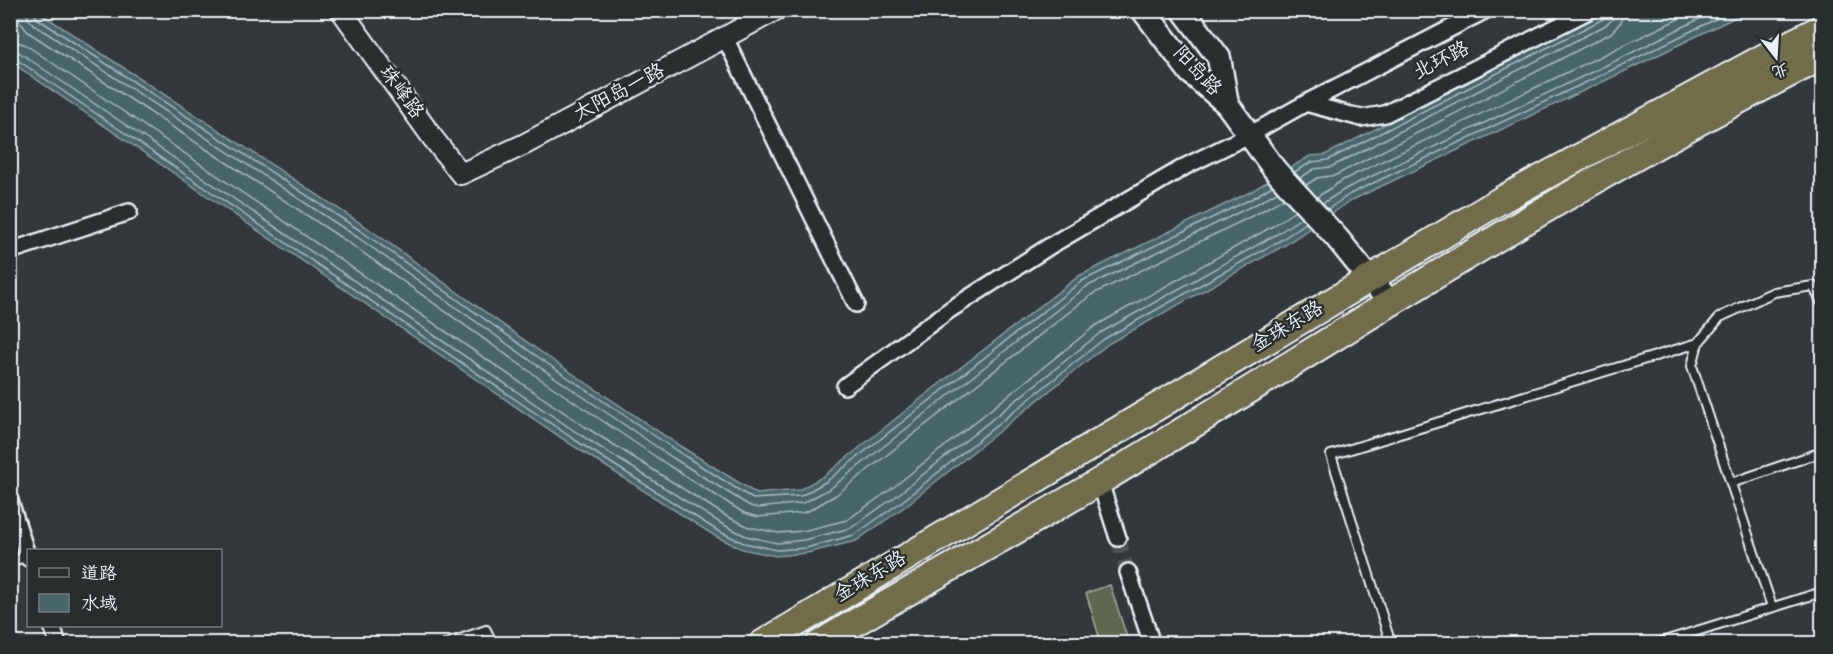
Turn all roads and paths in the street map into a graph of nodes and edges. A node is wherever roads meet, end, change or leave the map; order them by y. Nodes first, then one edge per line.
1 (341, 10) edge
2 (776, 10) edge
3 (1143, 10) edge
4 (1183, 10) edge
5 (1486, 10) edge
6 (1590, 10) edge
7 (1822, 28) edge
8 (725, 38) junction
9 (1822, 57) edge
10 (1306, 103) junction
11 (1227, 104) junction
12 (1249, 135) junction
13 (461, 174) joint
14 (129, 212) dead end
15 (10, 250) edge
16 (1370, 279) junction
17 (1391, 303) junction
18 (1822, 303) edge
19 (856, 304) dead end
20 (1698, 343) junction
21 (845, 386) dead end
22 (1822, 452) edge
23 (1100, 482) junction
24 (1734, 482) dead end
25 (10, 501) edge
26 (1118, 538) tunnel mouth
27 (27, 554) edge
28 (27, 557) edge
29 (10, 562) edge
30 (1128, 572) tunnel mouth
31 (1822, 592) edge
32 (1772, 608) junction
33 (52, 627) edge
34 (58, 644) edge
35 (446, 644) edge
36 (493, 644) edge
37 (762, 644) edge
38 (819, 644) edge
39 (1152, 644) edge
40 (1391, 644) edge
41 (1655, 644) edge

1 - 13 street, 珠峰路
2 - 8 street, 太阳岛一路
3 - 11 main road, 阳岛路
4 - 11 main road, 阳岛路
5 - 10 street
6 - 10 street, 北环路
7 - 16 highway, 金珠东路
8 - 13 street, 太阳岛一路
8 - 19 street
9 - 17 highway, 金珠东路
10 - 12 street
11 - 12 main road, 阳岛路
12 - 16 main road, 阳岛路
12 - 21 street
14 - 15 street
16 - 17 main road, 阳岛路
16 - 37 highway, 金珠东路
17 - 23 highway, 金珠东路
18 - 20 lane
20 - 32 lane
20 - 40 lane
22 - 24 lane
23 - 26 street
23 - 38 highway, 金珠东路
25 - 27 street
28 - 29 lane
30 - 39 street
31 - 32 lane
32 - 41 lane
33 - 34 street
35 - 36 lane

